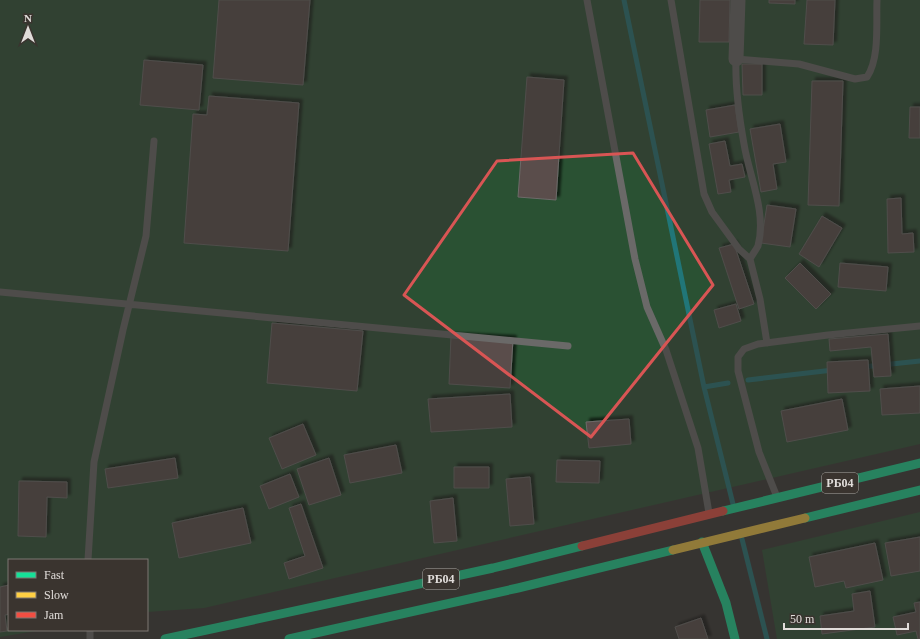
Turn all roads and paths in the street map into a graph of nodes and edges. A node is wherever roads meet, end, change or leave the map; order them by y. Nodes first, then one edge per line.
1 (587, 0) edge
2 (671, 0) edge
3 (738, 0) edge
4 (877, 0) edge
5 (736, 59) junction
6 (154, 141) dead end
7 (750, 259) junction
8 (0, 292) edge
9 (130, 305) junction
10 (920, 326) edge
11 (767, 343) junction
12 (568, 346) dead end
13 (920, 463) edge
14 (920, 490) edge
15 (778, 499) junction
16 (713, 515) junction
17 (702, 542) junction
18 (88, 559) edge
19 (165, 639) edge
20 (290, 639) edge
21 (735, 639) edge

1 - 16 lane
2 - 7 lane
3 - 5 street
4 - 5 lane
5 - 7 lane
6 - 9 lane
7 - 11 lane
8 - 9 lane
9 - 12 lane
9 - 18 lane
10 - 11 lane
11 - 15 lane
13 - 15 main road, РБ04
14 - 17 main road, РБ04
15 - 16 main road, РБ04
16 - 19 main road, РБ04
17 - 20 main road, РБ04
17 - 21 main road

